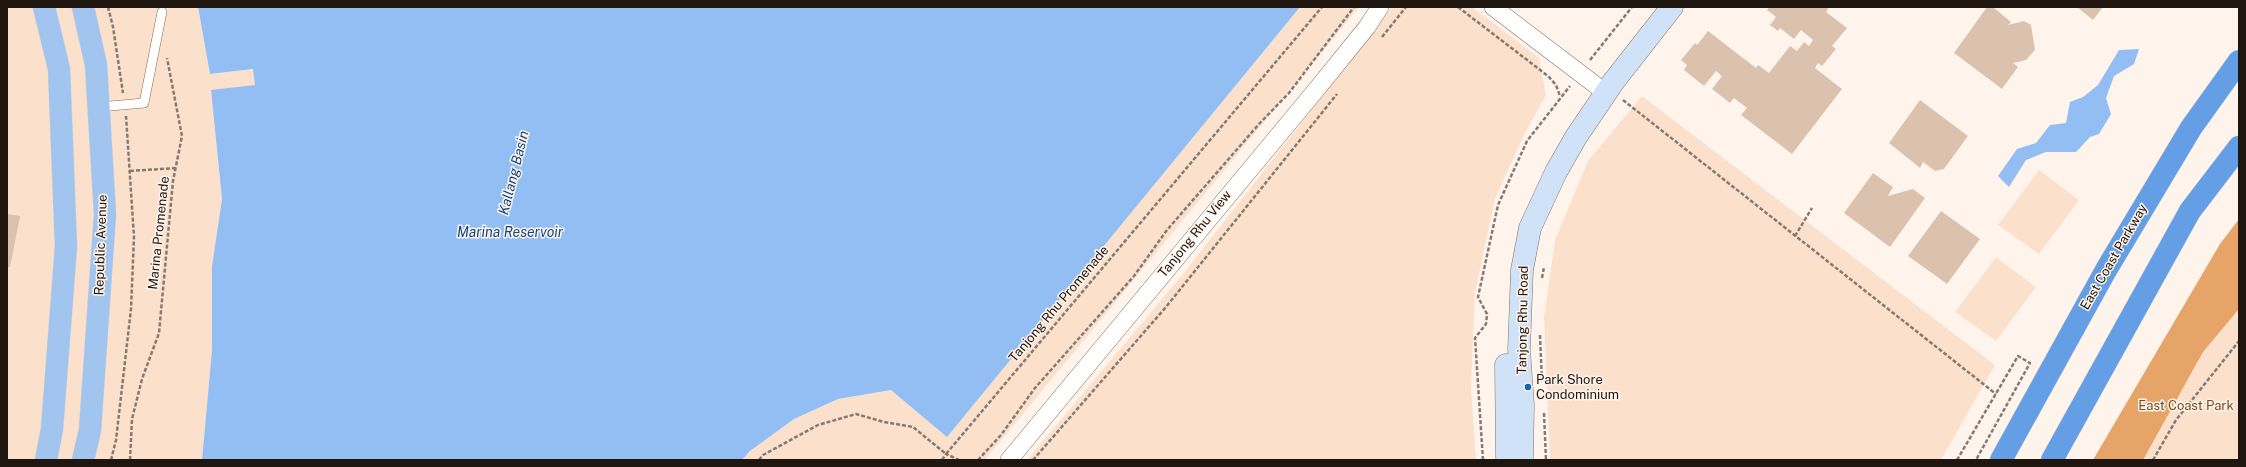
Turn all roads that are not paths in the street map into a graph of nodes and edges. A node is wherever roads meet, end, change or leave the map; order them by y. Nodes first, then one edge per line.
1 (44, 7) edge
2 (83, 7) edge
3 (1380, 7) edge
4 (1494, 7) edge
5 (1655, 7) edge
6 (1672, 7) edge
7 (162, 12) dead end
8 (2239, 61) edge
9 (1608, 92) junction
10 (99, 107) junction
11 (2239, 147) edge
12 (46, 460) edge
13 (83, 460) edge
14 (1009, 460) edge
15 (1507, 460) edge
16 (1522, 460) edge
17 (2001, 460) edge
18 (2052, 460) edge

1 - 12 main road
2 - 10 main road, Republic Avenue
3 - 14 street, Tanjong Rhu View
4 - 9 street
5 - 9 street, Tanjong Rhu Road
6 - 9 street, Tanjong Rhu Road
7 - 10 lane
8 - 17 highway, East Coast Parkway
9 - 15 street, Tanjong Rhu Road
9 - 16 street, Tanjong Rhu Road
10 - 13 main road, Republic Avenue
11 - 18 highway

